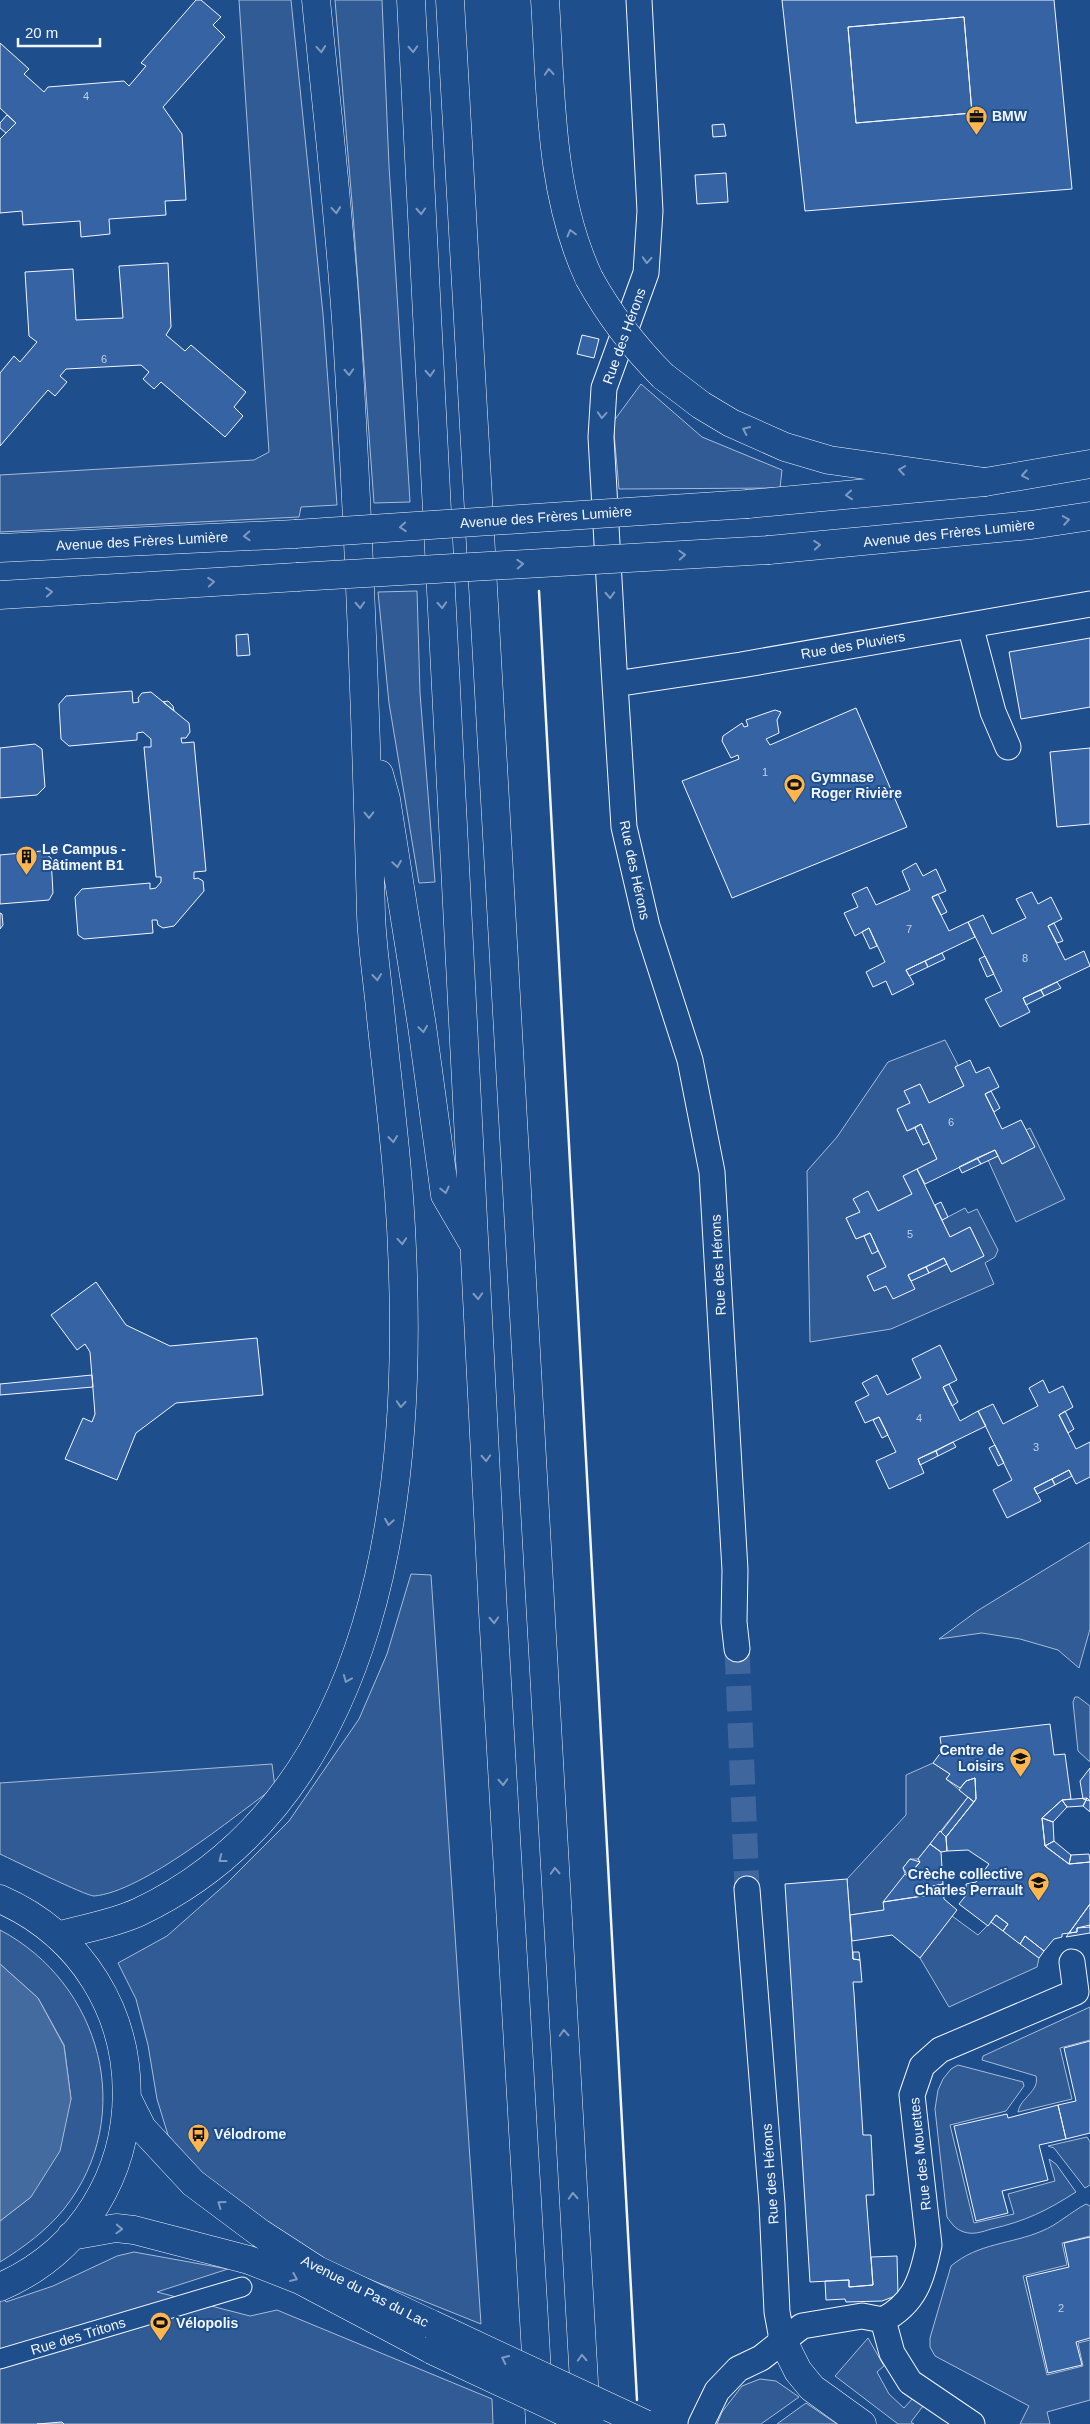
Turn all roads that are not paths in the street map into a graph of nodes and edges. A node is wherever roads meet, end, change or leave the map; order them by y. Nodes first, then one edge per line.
1 (316, 0) edge
2 (410, 0) edge
3 (450, 0) edge
4 (545, 0) edge
5 (639, 0) edge
6 (1090, 464) edge
7 (985, 482) junction
8 (1090, 516) edge
9 (0, 548) edge
10 (0, 595) edge
11 (1090, 604) edge
12 (970, 625) junction
13 (615, 684) junction
14 (367, 732) junction
15 (1008, 747) dead end
16 (475, 1247) junction
17 (737, 1649) tunnel mouth
18 (747, 1889) tunnel mouth
19 (0, 1899) edge
20 (58, 1936) junction
21 (1072, 1962) dead end
22 (128, 2100) junction
23 (72, 2236) junction
24 (0, 2287) edge
25 (242, 2287) dead end
26 (883, 2320) junction
27 (431, 2337) junction
28 (782, 2339) junction
29 (0, 2359) edge
30 (540, 2424) edge
31 (588, 2424) edge
32 (645, 2424) edge
33 (701, 2424) edge
34 (862, 2424) edge
35 (972, 2424) edge

1 -> 14 main road
2 -> 16 main road
31 -> 3 main road
7 -> 4 main road, bridge
5 -> 13 street, Rue des Hérons
6 -> 7 main road, Avenue des Frères Lumière
7 -> 9 main road, Avenue des Frères Lumière, bridge
10 -> 8 main road, Avenue des Frères Lumière, bridge
11 - 12 street, Rue des Pluviers
12 - 13 street, Rue des Pluviers
12 - 15 street
13 - 17 street, Rue des Hérons
14 -> 16 main road
14 -> 20 main road
16 -> 30 main road
18 - 28 street, Rue des Hérons
19 - 20 main road
20 - 22 main road
21 - 26 street, Rue des Mouettes
22 - 23 main road
27 -> 22 main road, Avenue du Pas du Lac
23 - 24 main road
23 -> 27 main road, Avenue du Pas du Lac
25 - 29 street, Rue des Tritons
26 - 28 street
26 - 35 street
27 - 31 main road, Avenue du Pas du Lac, bridge
32 -> 27 main road, Avenue du Pas du Lac, bridge
28 - 33 street
28 - 34 main road

